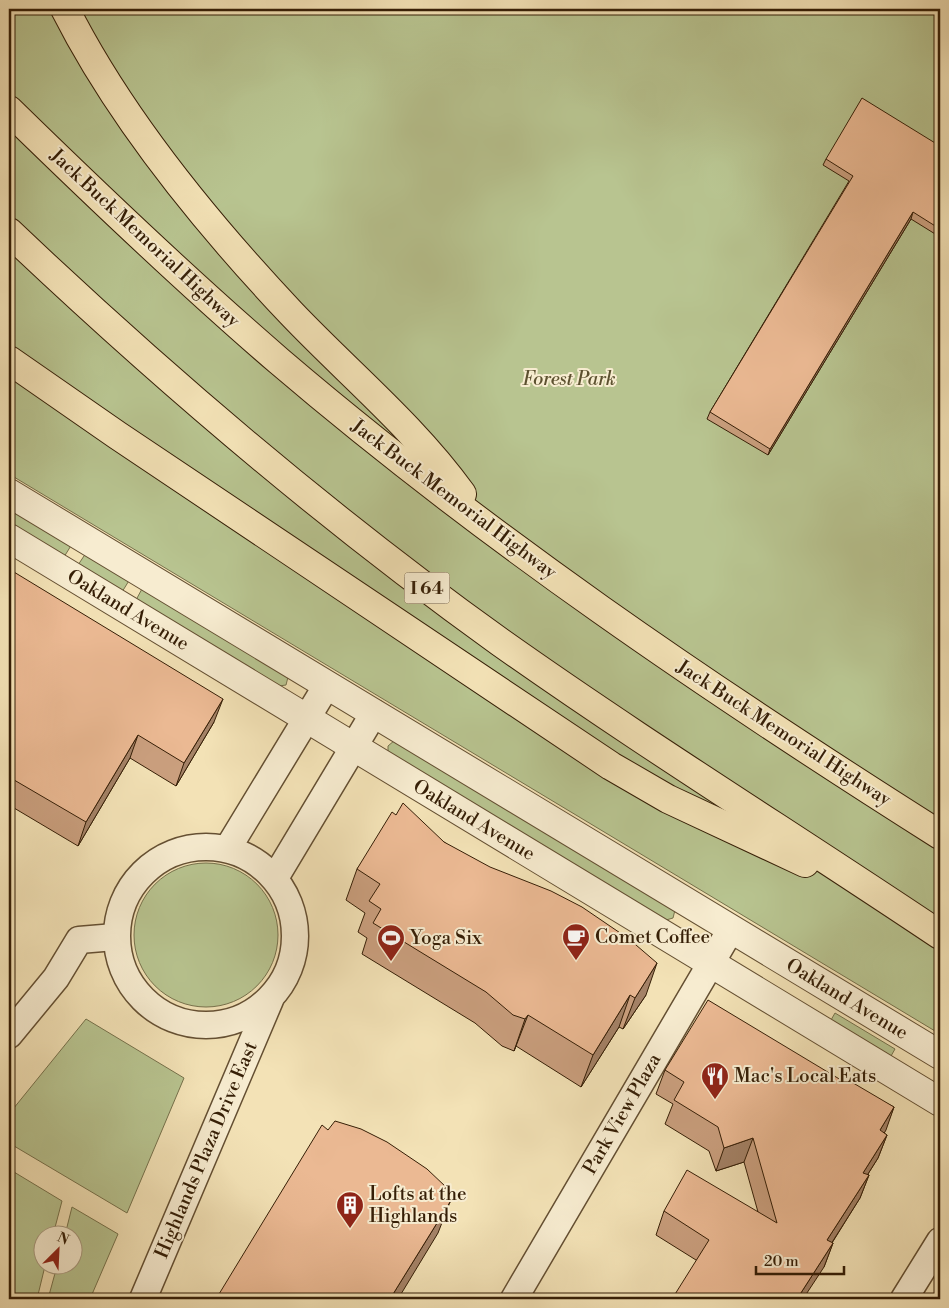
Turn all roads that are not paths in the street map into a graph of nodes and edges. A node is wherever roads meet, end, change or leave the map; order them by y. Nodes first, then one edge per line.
1 (65, 9) edge
2 (9, 110) edge
3 (9, 232) edge
4 (9, 360) edge
5 (9, 493) edge
6 (484, 524) junction
7 (9, 538) edge
8 (327, 685) junction
9 (374, 714) junction
10 (306, 719) junction
11 (354, 748) junction
12 (940, 835) edge
13 (228, 848) junction
14 (275, 878) junction
15 (882, 896) junction
16 (731, 929) junction
17 (940, 935) edge
18 (115, 937) junction
19 (711, 964) junction
20 (270, 1000) junction
21 (9, 1035) edge
22 (940, 1055) edge
23 (940, 1102) edge
24 (940, 1241) edge
25 (143, 1299) edge
26 (514, 1299) edge
27 (904, 1299) edge

1 - 6 highway
2 - 6 highway, Jack Buck Memorial Highway
3 - 15 highway, I 64
4 - 15 highway
5 - 8 street, Oakland Avenue
6 - 12 highway, Jack Buck Memorial Highway
7 - 10 street, Oakland Avenue
8 - 9 street, Oakland Avenue
8 - 10 street
9 - 11 street
9 - 16 street, Oakland Avenue
10 - 11 street, Oakland Avenue
10 - 13 street
11 - 14 street
11 - 19 street, Oakland Avenue
13 - 14 street
13 - 18 street
14 - 20 street
15 - 17 highway, I 64
16 - 19 street, Park View Plaza
16 - 22 street, Oakland Avenue
18 - 20 street
18 - 21 street
19 - 23 street, Oakland Avenue
19 - 26 street, Park View Plaza
20 - 25 street, Highlands Plaza Drive East
24 - 27 street

